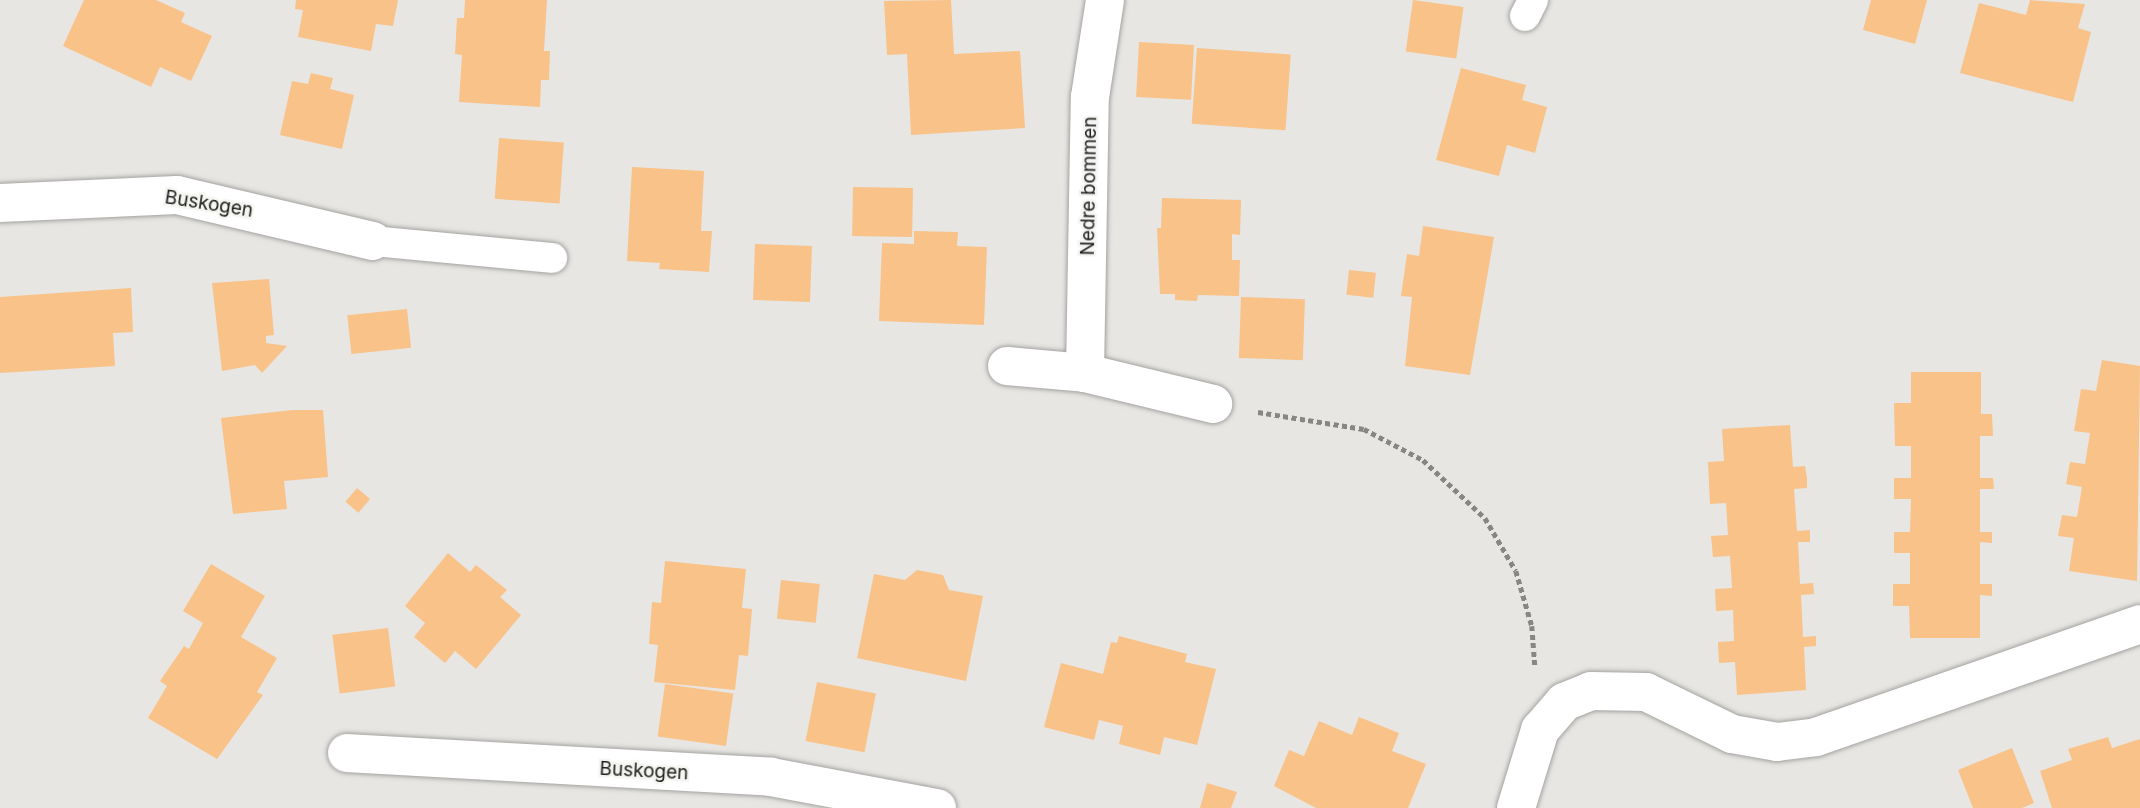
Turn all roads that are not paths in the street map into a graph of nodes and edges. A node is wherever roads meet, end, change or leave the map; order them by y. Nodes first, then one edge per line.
1 (1105, 0) edge
2 (0, 203) edge
3 (373, 241) joint
4 (552, 258) dead end
5 (1007, 366) dead end
6 (1085, 373) junction
7 (1213, 404) road end
8 (2140, 624) edge
9 (347, 753) dead end
10 (937, 808) edge
11 (1516, 808) edge

1 - 6 street, Nedre bommen
2 - 3 street, Buskogen
3 - 4 lane
5 - 6 street
6 - 7 street
8 - 11 street
9 - 10 street, Buskogen

